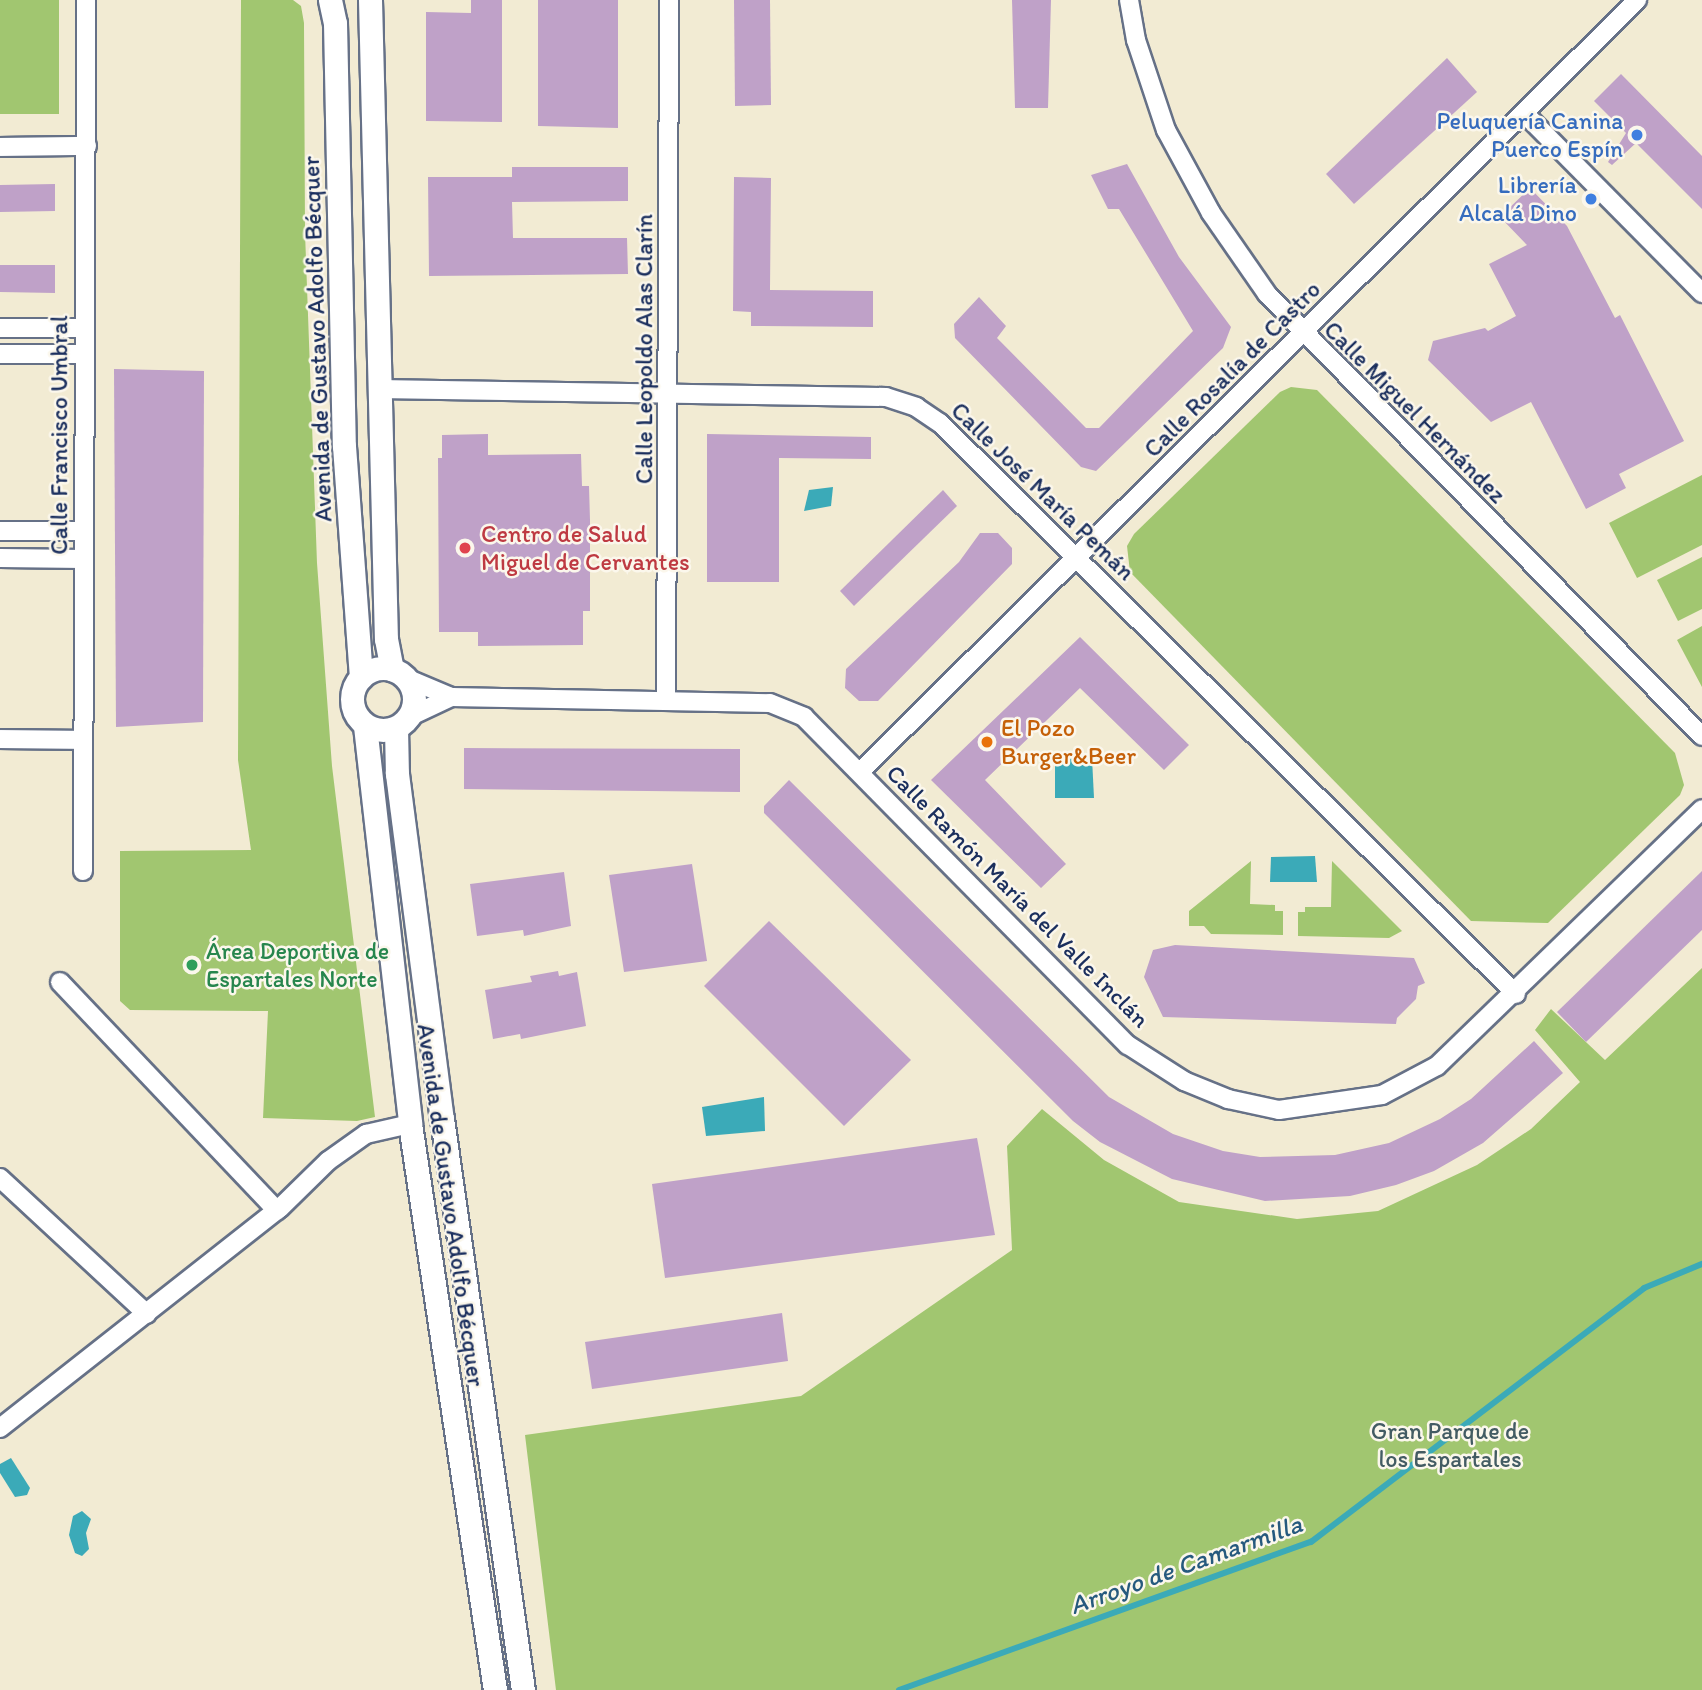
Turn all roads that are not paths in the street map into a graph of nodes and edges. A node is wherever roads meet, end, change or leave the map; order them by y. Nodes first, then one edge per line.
1 (86, 0) edge
2 (330, 0) edge
3 (370, 0) edge
4 (669, 0) edge
5 (1129, 0) edge
6 (1637, 0) edge
7 (1525, 114) junction
8 (87, 146) junction
9 (0, 147) edge
10 (1702, 293) edge
11 (0, 328) edge
12 (84, 328) junction
13 (1302, 333) junction
14 (0, 354) edge
15 (84, 354) junction
16 (378, 389) junction
17 (669, 390) junction
18 (0, 531) edge
19 (84, 531) junction
20 (0, 558) edge
21 (1078, 558) junction
22 (83, 559) junction
23 (399, 673) junction
24 (361, 677) junction
25 (451, 697) junction
26 (666, 699) junction
27 (403, 723) junction
28 (365, 726) junction
29 (1702, 736) edge
30 (0, 739) edge
31 (82, 740) junction
32 (861, 771) junction
33 (1702, 809) edge
34 (83, 871) dead end
35 (60, 982) dead end
36 (1516, 994) junction
37 (410, 1124) junction
38 (0, 1178) edge
39 (277, 1211) junction
40 (147, 1314) junction
41 (0, 1428) edge
42 (495, 1690) edge
43 (523, 1690) edge

1 - 8 street, Calle Francisco Umbral
2 - 24 street, Avenida de Gustavo Adolfo Bécquer
3 - 16 street
4 - 17 street, Calle Leopoldo Alas Clarín
5 - 13 street, Calle Miguel Hernández
6 - 7 street, Calle Rosalía de Castro
7 - 10 street
7 - 13 street, Calle Rosalía de Castro
8 - 9 street
8 - 12 street, Calle Francisco Umbral
11 - 12 street
12 - 15 street, Calle Francisco Umbral
13 - 21 street, Calle Rosalía de Castro
13 - 29 street, Calle Miguel Hernández
14 - 15 street
15 - 19 street, Calle Francisco Umbral
16 - 17 street, Calle José María Pemán
16 - 23 street
17 - 21 street, Calle José María Pemán
17 - 26 street, Calle Leopoldo Alas Clarín
18 - 19 street
19 - 22 street, Calle Francisco Umbral
20 - 22 street
21 - 32 street, Calle Rosalía de Castro
21 - 36 street, Calle José María Pemán
22 - 31 street, Calle Francisco Umbral
23 - 24 street
23 - 25 street, Calle Ramón María del Valle Inclán
23 - 27 street
24 - 28 street
25 - 26 street, Calle Ramón María del Valle Inclán
25 - 27 street, Calle Ramón María del Valle Inclán
26 - 32 street, Calle Ramón María del Valle Inclán
27 - 28 street
27 - 43 street, Avenida de Gustavo Adolfo Bécquer
28 - 37 street, Avenida de Gustavo Adolfo Bécquer
30 - 31 street
31 - 34 street, Calle Francisco Umbral
32 - 36 street, Calle Ramón María del Valle Inclán
33 - 36 street, Calle Ramón María del Valle Inclán
35 - 39 street
37 - 39 street
37 - 42 street, Avenida de Gustavo Adolfo Bécquer
38 - 40 street
39 - 40 street
40 - 41 street

